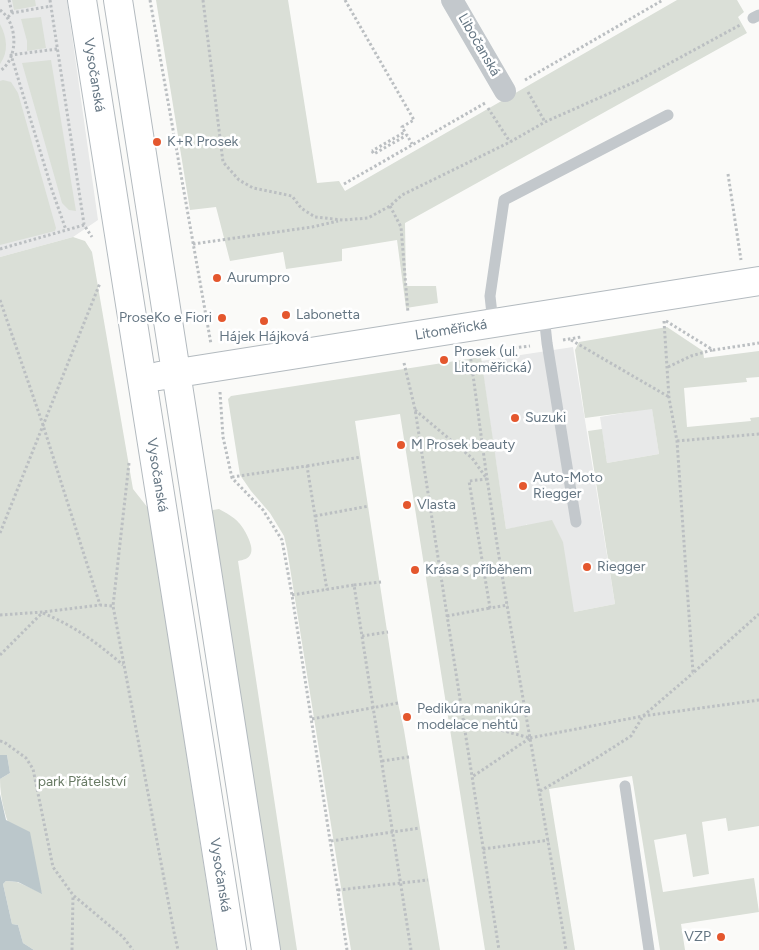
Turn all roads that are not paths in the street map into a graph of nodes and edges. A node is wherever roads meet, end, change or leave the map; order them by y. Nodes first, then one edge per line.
1 (82, 0) edge
2 (118, 0) edge
3 (452, 0) edge
4 (516, 90) road end
5 (668, 115) dead end
6 (750, 271) edge
7 (544, 315) junction
8 (493, 323) junction
9 (176, 374) junction
10 (142, 379) junction
11 (576, 522) dead end
12 (625, 786) dead end
13 (232, 950) edge
14 (266, 950) edge
15 (649, 950) edge

1 - 10 main road, Vysočanská
2 - 9 main road
3 - 4 street, Libočanská
5 - 8 lane
6 - 7 main road, Litoměřická
7 - 8 main road, Litoměřická
7 - 11 lane
8 - 9 main road, Litoměřická
9 - 10 main road, Litoměřická
9 - 14 main road
10 - 13 main road, Vysočanská
12 - 15 lane

